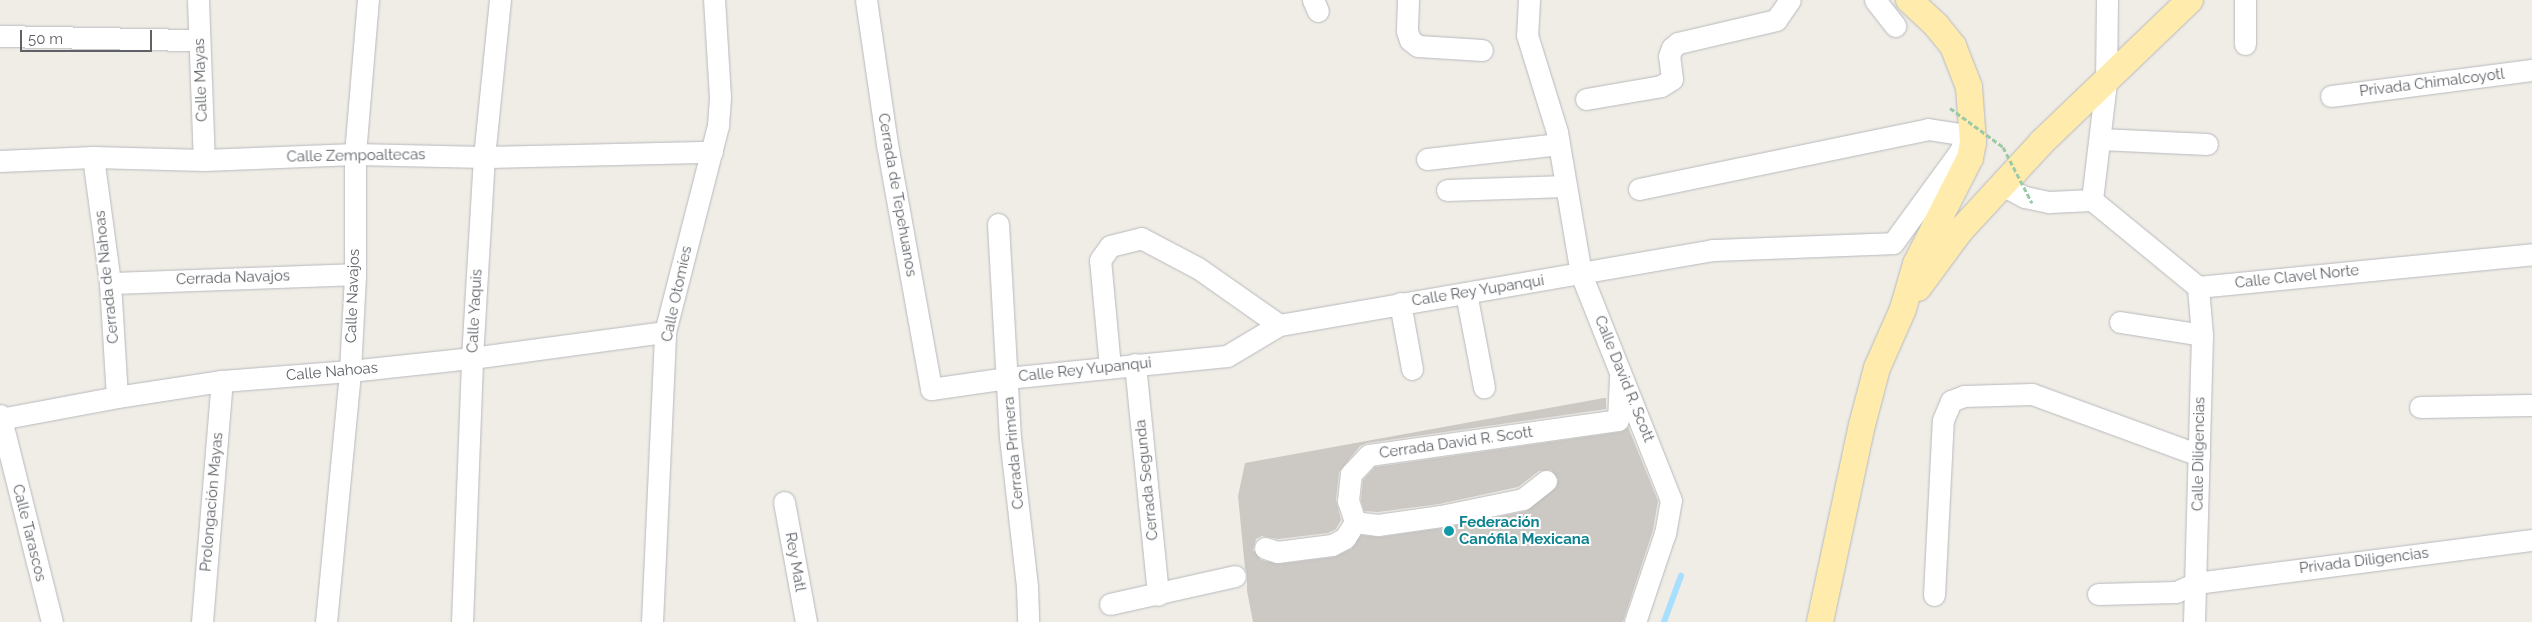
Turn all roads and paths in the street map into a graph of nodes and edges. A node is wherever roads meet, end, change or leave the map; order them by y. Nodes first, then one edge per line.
1 (198, 0) edge
2 (368, 0) edge
3 (500, 0) edge
4 (714, 0) edge
5 (866, 0) edge
6 (1408, 0) edge
7 (1530, 0) edge
8 (1790, 0) edge
9 (1875, 0) edge
10 (1909, 0) edge
11 (2107, 0) edge
12 (2190, 0) edge
13 (2245, 0) edge
14 (1895, 26) dead end
15 (0, 36) edge
16 (199, 40) junction
17 (2245, 44) dead end
18 (1482, 50) dead end
19 (2532, 70) edge
20 (2106, 82) junction
21 (2331, 96) dead end
22 (1586, 99) dead end
23 (1950, 108) dead end
24 (1971, 135) junction
25 (1558, 138) junction
26 (2100, 139) junction
27 (2207, 144) dead end
28 (712, 152) junction
29 (355, 154) junction
30 (92, 157) junction
31 (484, 157) junction
32 (1427, 159) dead end
33 (0, 160) edge
34 (204, 160) junction
35 (2002, 185) junction
36 (1566, 186) junction
37 (1639, 189) dead end
38 (1447, 190) dead end
39 (2092, 200) junction
40 (2032, 203) dead end
41 (998, 224) dead end
42 (2532, 254) edge
43 (355, 274) junction
44 (1581, 274) junction
45 (110, 283) junction
46 (2198, 287) junction
47 (1466, 293) junction
48 (1400, 303) junction
49 (1903, 309) junction
50 (2120, 322) dead end
51 (1279, 325) junction
52 (665, 332) junction
53 (2202, 335) junction
54 (472, 358) junction
55 (1135, 364) junction
56 (1110, 367) junction
57 (1412, 369) dead end
58 (1620, 370) junction
59 (350, 372) junction
60 (1007, 378) junction
61 (222, 382) junction
62 (1484, 387) dead end
63 (931, 389) joint
64 (116, 397) junction
65 (2532, 405) edge
66 (2420, 407) dead end
67 (0, 418) edge
68 (2199, 455) junction
69 (1546, 480) dead end
70 (784, 502) dead end
71 (1355, 522) junction
72 (2532, 540) edge
73 (1265, 548) dead end
74 (1235, 576) dead end
75 (2196, 582) junction
76 (2098, 594) dead end
77 (1158, 595) junction
78 (1934, 595) dead end
79 (1110, 604) dead end
80 (1028, 621) edge
81 (52, 622) edge
82 (202, 622) edge
83 (326, 622) edge
84 (462, 622) edge
85 (652, 622) edge
86 (806, 622) edge
87 (1636, 622) edge
88 (1820, 622) edge
89 (2194, 622) edge

1 - 16 street, Calle Mayas
2 - 29 street, Calle Navajos
3 - 31 street, Calle Yaquis
4 - 28 street, Calle Otomíes
5 - 63 street, Cerrada de Tepehuanos
6 - 18 street
7 - 25 street, Calle David R. Scott
8 - 22 street
9 - 14 street
10 - 24 main road
11 - 20 street
12 - 20 main road
13 - 17 street
15 - 16 street
16 - 34 street, Calle Mayas
19 - 21 street, Privada Chimalcoyotl
20 - 26 street
20 - 35 main road
23 - 40 path, bridge
24 - 35 main road
24 - 37 street
24 - 44 street, Calle Rey Yupanqui
24 - 49 main road
25 - 32 street
25 - 36 street, Calle David R. Scott
26 - 27 street
26 - 39 street
28 - 31 street, Calle Zempoaltecas
28 - 52 street, Calle Otomíes
29 - 31 street, Calle Zempoaltecas
29 - 34 street, Calle Zempoaltecas
29 - 43 street, Calle Navajos
30 - 33 street, Calle Zempoaltecas
30 - 34 street, Calle Zempoaltecas
30 - 45 street, Cerrada de Nahoas
31 - 54 street, Calle Yaquis
35 - 39 street
35 - 49 main road
36 - 38 street
36 - 44 street, Calle David R. Scott
39 - 46 street
41 - 60 street, Cerrada Primera
42 - 46 street, Calle Clavel Norte
43 - 45 street, Cerrada Navajos
43 - 59 street, Calle Navajos
44 - 47 street, Calle Rey Yupanqui
44 - 58 street, Calle David R. Scott
45 - 64 street, Cerrada de Nahoas
46 - 53 street, Calle Diligencias
47 - 48 street, Calle Rey Yupanqui
47 - 62 street
48 - 51 street, Calle Rey Yupanqui
48 - 57 street
49 - 88 main road
50 - 53 street
51 - 55 street, Calle Rey Yupanqui
51 - 56 street
52 - 54 street, Calle Nahoas
52 - 85 street, Calle Otomíes
53 - 68 street, Calle Diligencias
54 - 59 street, Calle Nahoas
54 - 84 street, Calle Yaquis
55 - 56 street, Calle Rey Yupanqui
55 - 77 street, Cerrada Segunda
56 - 60 street, Calle Rey Yupanqui
58 - 71 street, Cerrada David R. Scott
58 - 87 street, Calle David R. Scott
59 - 61 street, Calle Nahoas
59 - 83 street, Calle Navajos
60 - 63 street, Calle Rey Yupanqui
60 - 80 street, Cerrada Primera
61 - 64 street, Calle Nahoas
61 - 82 street, Prolongación Mayas
64 - 67 street, Calle Nahoas
65 - 66 street
67 - 81 street, Calle Tarascos
68 - 75 street, Calle Diligencias
68 - 78 street
69 - 71 street
70 - 86 street, Rey Matl
71 - 73 street
72 - 75 street, Privada Diligencias
74 - 77 street
75 - 76 street, Privada Diligencias
75 - 89 street, Calle Diligencias
77 - 79 street

